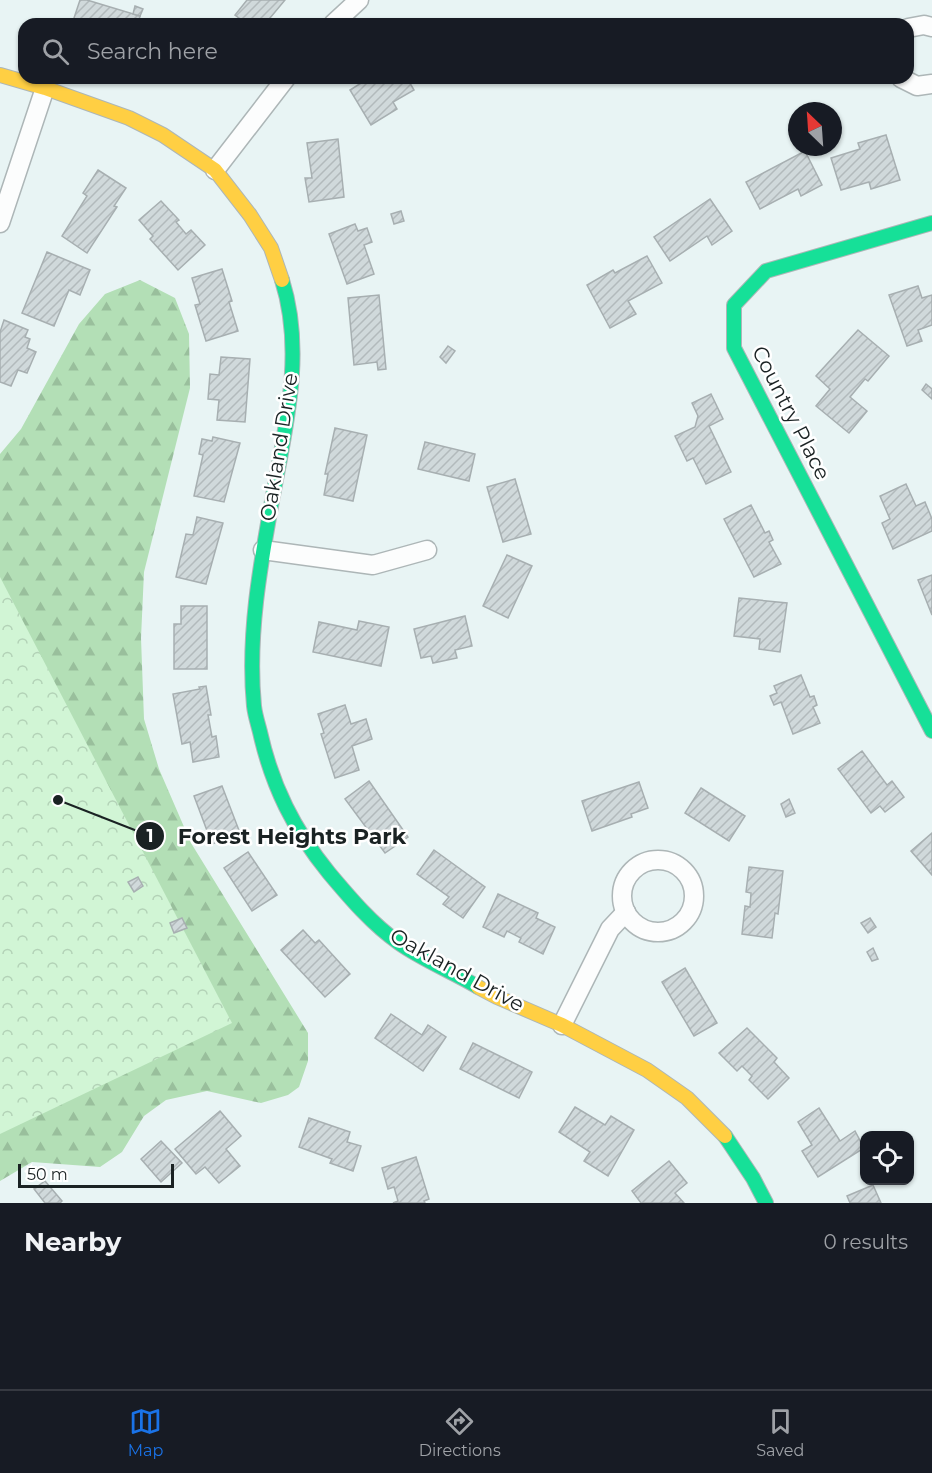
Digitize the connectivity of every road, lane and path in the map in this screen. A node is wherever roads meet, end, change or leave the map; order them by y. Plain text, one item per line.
1 (359, 0) edge
2 (340, 18) edge
3 (914, 27) edge
4 (932, 27) edge
5 (0, 75) edge
6 (18, 80) edge
7 (31, 84) edge
8 (281, 84) edge
9 (913, 84) edge
10 (932, 84) edge
11 (45, 88) junction
12 (215, 170) junction
13 (0, 223) edge
14 (932, 223) edge
15 (263, 550) junction
16 (427, 550) dead end
17 (932, 731) edge
18 (626, 912) dead end
19 (562, 1025) junction
20 (766, 1203) edge

1 - 2 street
3 - 4 street
5 - 6 street, Oakland Drive
7 - 11 street, Oakland Drive
8 - 12 street
9 - 10 street
11 - 12 street, Oakland Drive
11 - 13 street
12 - 15 street, Oakland Drive
14 - 17 street, Country Place
15 - 16 street, Oakland Drive
15 - 19 street, Oakland Drive
18 - 19 street
19 - 20 street, Oakland Drive

